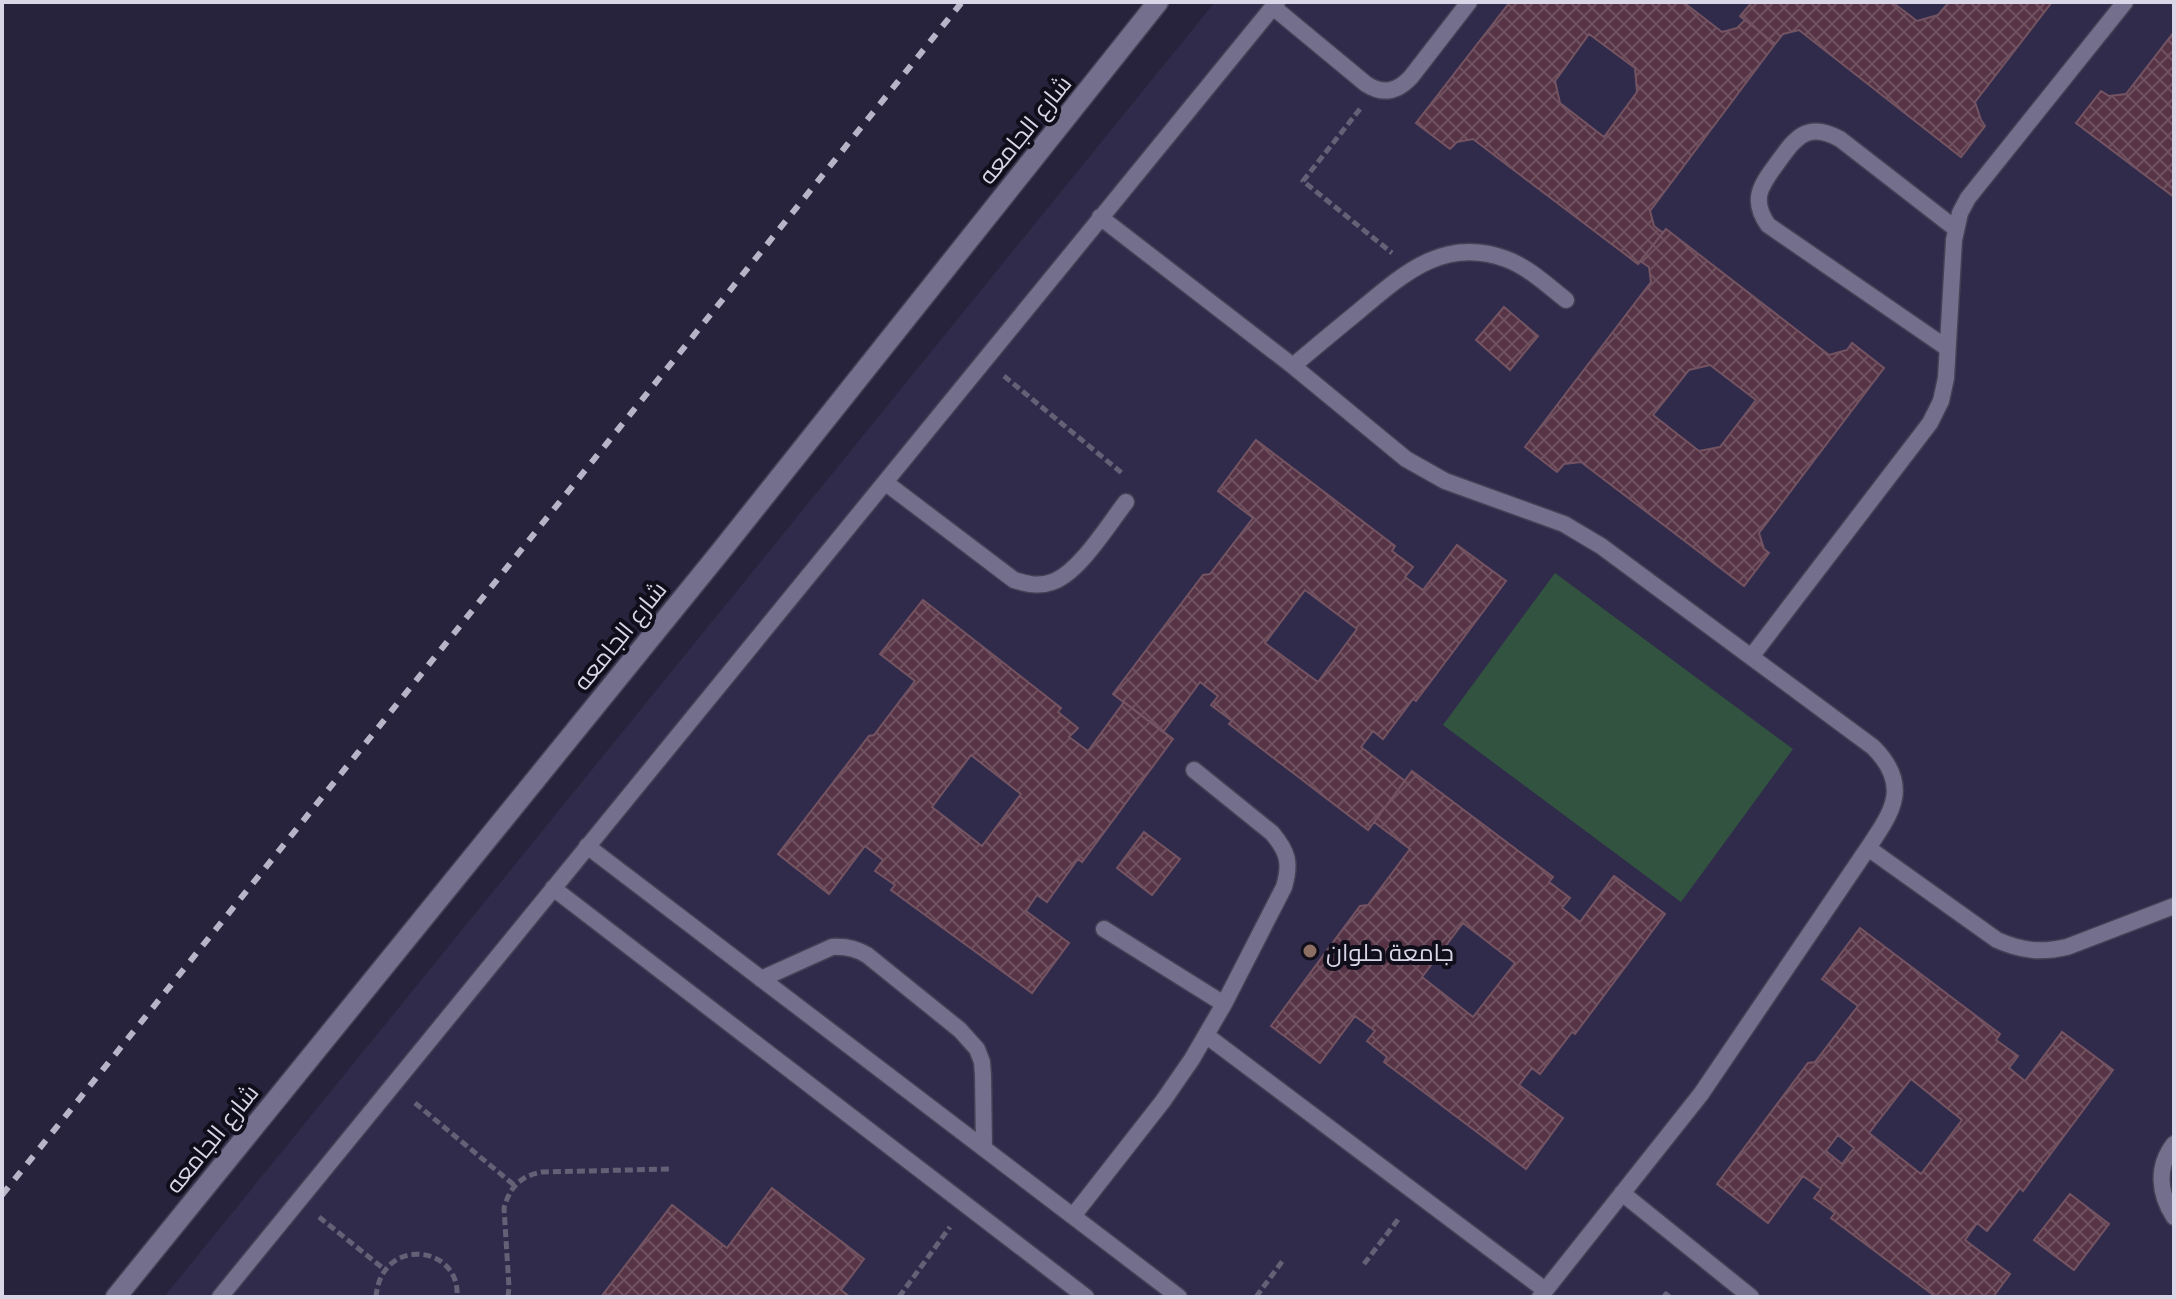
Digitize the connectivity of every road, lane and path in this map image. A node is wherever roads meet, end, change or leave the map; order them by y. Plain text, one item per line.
1 (1158, 2) edge
2 (1469, 2) edge
3 (2125, 2) edge
4 (1275, 4) edge
5 (1375, 90) junction
6 (1100, 217) junction
7 (1956, 229) junction
8 (1412, 268) junction
9 (1566, 300) dead end
10 (1947, 348) junction
11 (985, 361) junction
12 (1293, 366) junction
13 (886, 483) junction
14 (1126, 502) joint
15 (1751, 657) junction
16 (1194, 770) dead end
17 (587, 846) junction
18 (1868, 848) junction
19 (553, 888) junction
20 (2174, 906) edge
21 (1104, 929) dead end
22 (761, 979) junction
23 (1224, 1004) junction
24 (1207, 1036) junction
25 (393, 1085) junction
26 (2174, 1144) edge
27 (984, 1148) junction
28 (671, 1169) dead end
29 (514, 1185) junction
30 (1622, 1193) junction
31 (1418, 1194) junction
32 (298, 1201) junction
33 (966, 1206) junction
34 (1073, 1216) junction
35 (2174, 1217) edge
36 (1284, 1259) dead end
37 (1364, 1264) dead end
38 (384, 1269) junction
39 (1542, 1294) edge
40 (116, 1297) edge
41 (220, 1297) edge
42 (376, 1297) edge
43 (457, 1297) edge
44 (508, 1297) edge
45 (899, 1297) edge
46 (1086, 1297) edge
47 (1179, 1297) edge
48 (1256, 1297) edge
49 (1751, 1297) edge

1 - 40 street, شارع الجامعه
2 - 5 lane
3 - 7 lane
4 - 5 lane
4 - 6 lane
5 - 8 path
6 - 11 lane
6 - 12 lane
7 - 10 lane
7 - 10 lane
8 - 9 lane
8 - 12 lane
10 - 15 lane
11 - 13 lane
11 - 14 path
12 - 15 lane
13 - 14 lane
13 - 17 lane
15 - 18 lane
16 - 23 lane
17 - 19 lane
17 - 22 lane
18 - 20 lane
18 - 30 lane
19 - 25 lane
19 - 33 lane
21 - 23 lane
22 - 27 lane
22 - 27 lane
23 - 24 lane
24 - 31 lane
24 - 34 lane
25 - 29 path
25 - 32 lane
26 - 35 lane
27 - 34 lane
28 - 29 path
29 - 44 path
30 - 39 lane
30 - 49 lane
31 - 37 path
31 - 39 lane
32 - 38 path
32 - 41 lane
33 - 45 path
33 - 46 lane
34 - 47 lane
36 - 48 path
38 - 42 path
38 - 43 path

